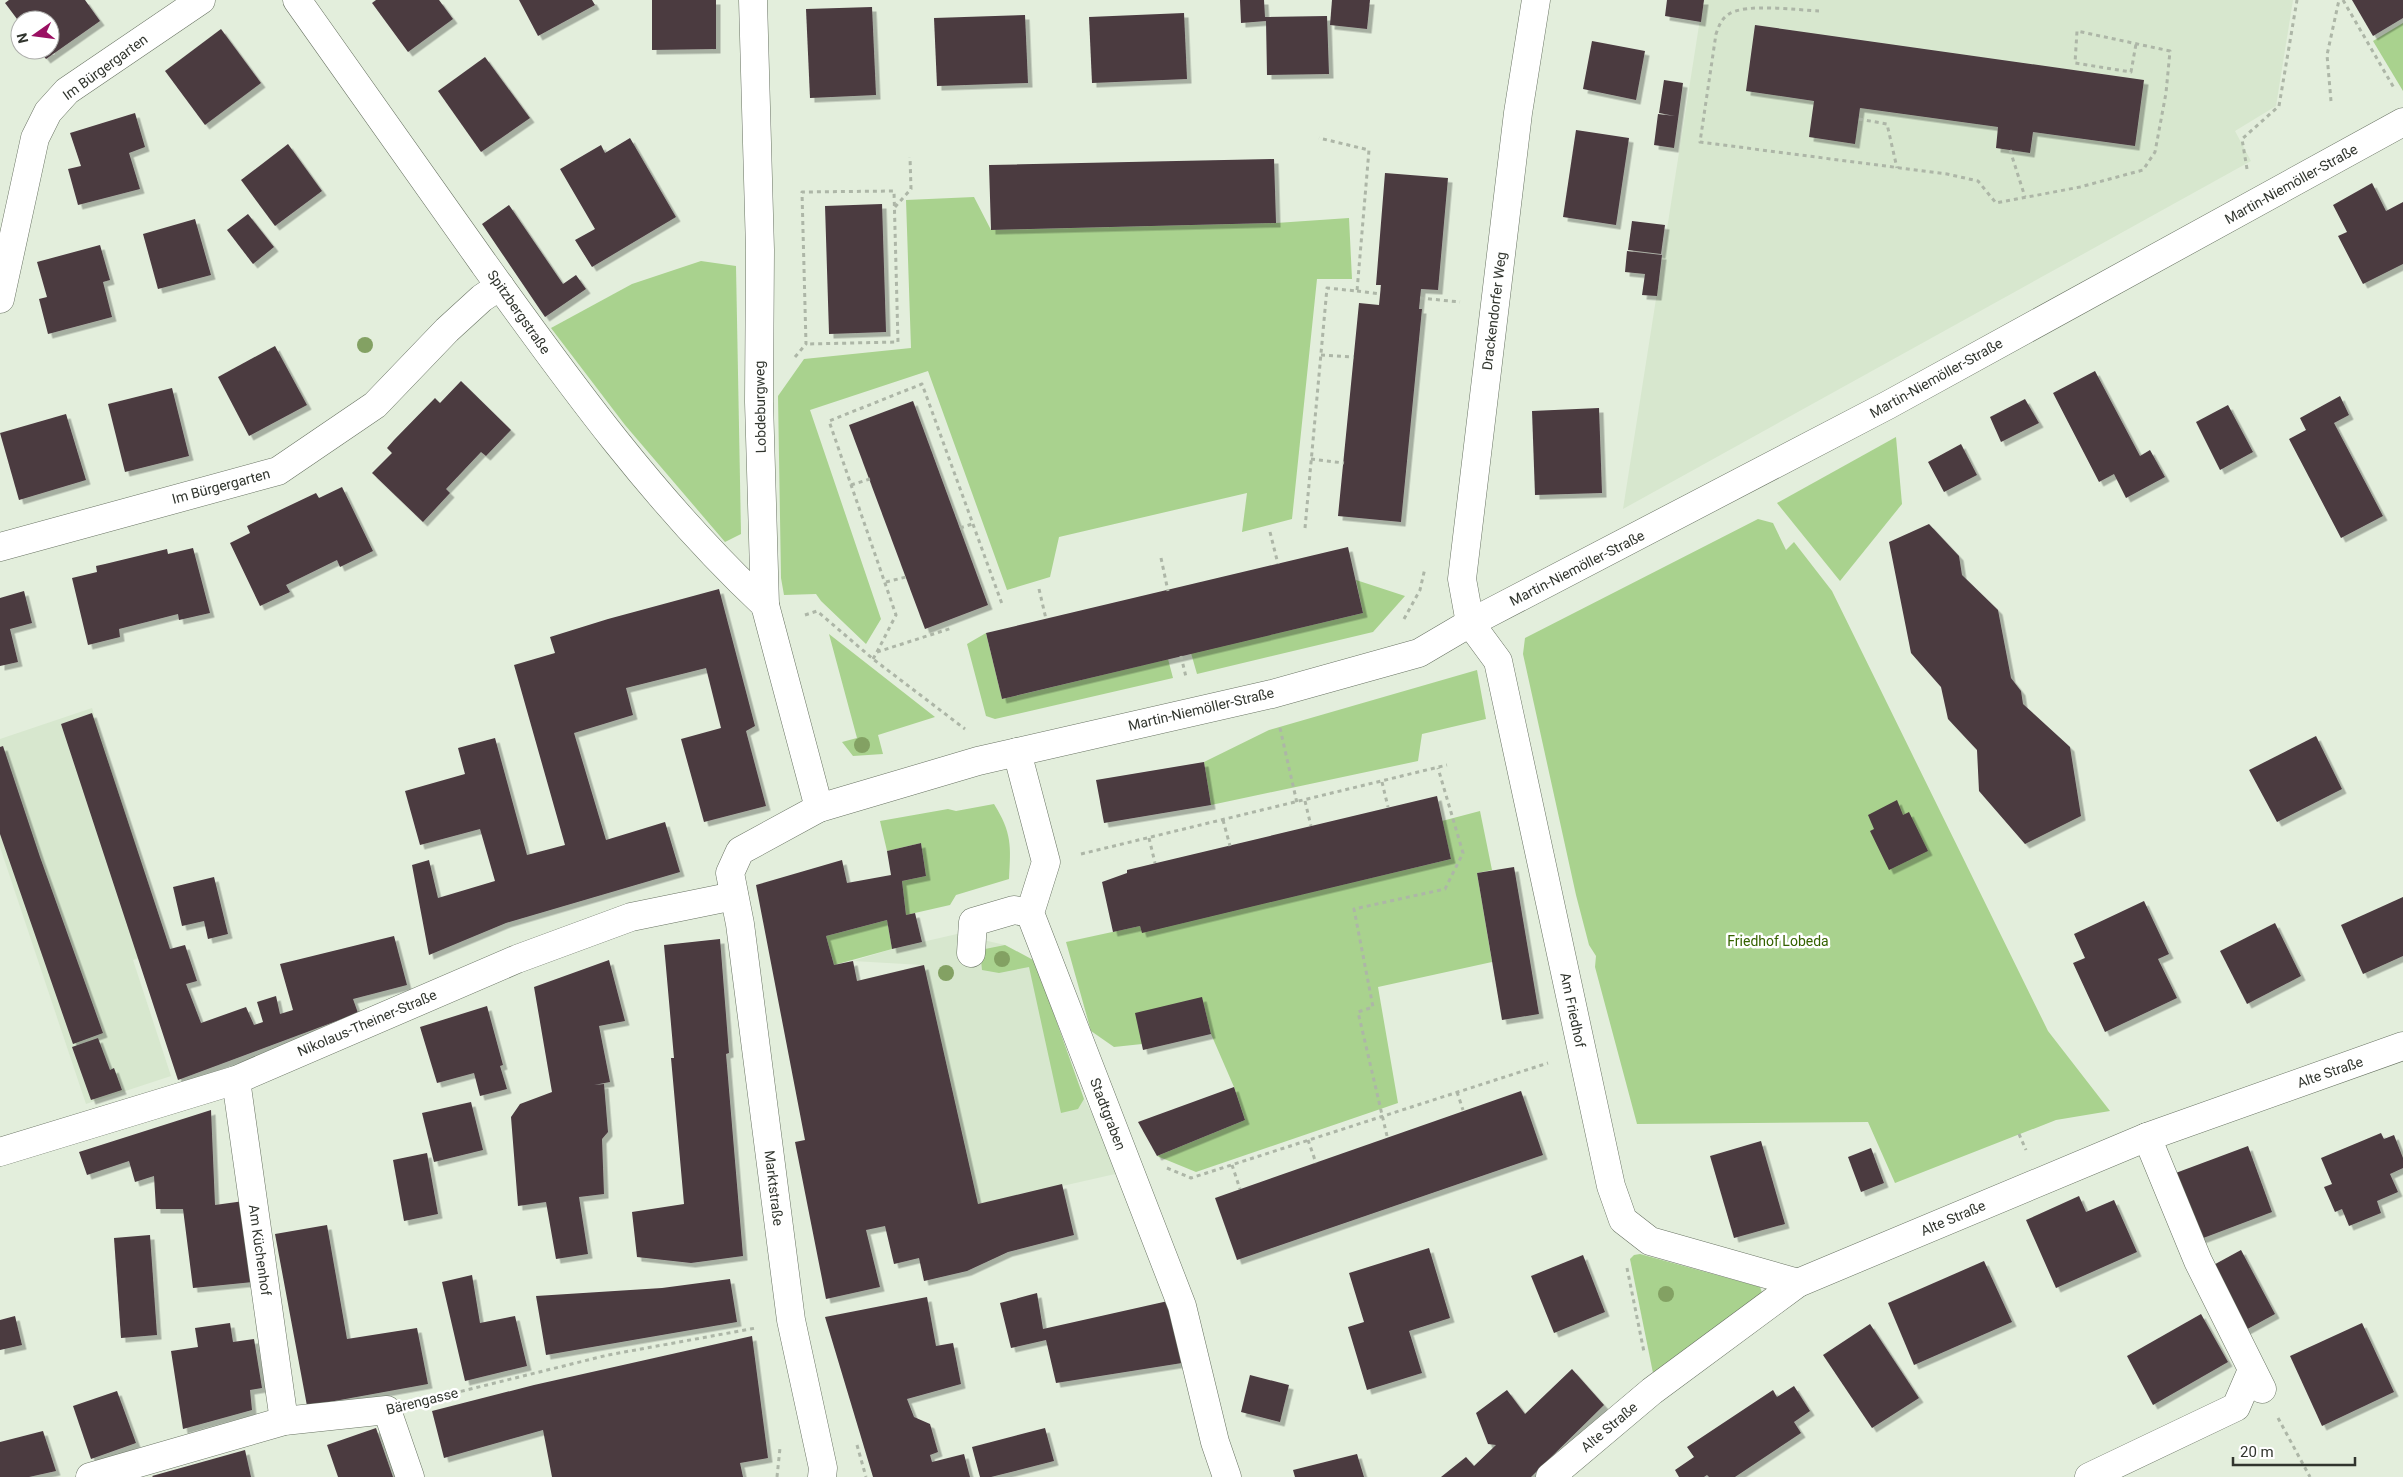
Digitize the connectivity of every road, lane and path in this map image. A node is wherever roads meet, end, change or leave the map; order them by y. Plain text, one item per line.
1 (201, 0) edge
2 (297, 0) edge
3 (753, 0) edge
4 (1536, 0) edge
5 (2296, 0) edge
6 (2341, 0) edge
7 (1819, 11) dead end
8 (2136, 44) junction
9 (2396, 91) dead end
10 (2331, 101) dead end
11 (1859, 119) dead end
12 (2403, 122) edge
13 (1319, 138) dead end
14 (2010, 150) dead end
15 (910, 157) dead end
16 (1898, 168) junction
17 (2025, 197) junction
18 (2253, 204) junction
19 (895, 207) junction
20 (500, 286) junction
21 (1357, 291) junction
22 (1380, 294) dead end
23 (1420, 298) dead end
24 (0, 299) edge
25 (1463, 303) dead end
26 (806, 344) junction
27 (1321, 354) junction
28 (1354, 357) dead end
29 (794, 358) dead end
30 (1311, 459) junction
31 (1344, 463) dead end
32 (870, 479) dead end
33 (851, 486) junction
34 (972, 524) junction
35 (960, 528) dead end
36 (1305, 528) dead end
37 (1270, 532) dead end
38 (0, 547) edge
39 (1161, 558) dead end
40 (1278, 564) dead end
41 (1426, 565) dead end
42 (906, 577) dead end
43 (886, 582) junction
44 (1039, 589) dead end
45 (1168, 591) dead end
46 (765, 604) junction
47 (1002, 604) dead end
48 (802, 616) dead end
49 (1046, 619) dead end
50 (1402, 622) dead end
51 (1470, 623) junction
52 (952, 628) dead end
53 (877, 652) junction
54 (873, 658) junction
55 (1272, 694) junction
56 (971, 733) dead end
57 (1017, 752) junction
58 (1447, 765) dead end
59 (1438, 768) junction
60 (1382, 782) junction
61 (1305, 801) junction
62 (1297, 803) junction
63 (819, 808) junction
64 (1388, 808) dead end
65 (1223, 820) junction
66 (1311, 826) dead end
67 (1149, 838) junction
68 (1230, 846) dead end
69 (1046, 862) junction
70 (1155, 863) dead end
71 (734, 896) junction
72 (1030, 913) junction
73 (971, 952) dead end
74 (2403, 1046) edge
75 (1582, 1052) junction
76 (236, 1080) junction
77 (1457, 1092) junction
78 (1463, 1110) dead end
79 (1382, 1116) junction
80 (1387, 1136) dead end
81 (2147, 1137) junction
82 (1308, 1140) junction
83 (0, 1152) edge
84 (1316, 1163) dead end
85 (1232, 1165) junction
86 (1131, 1175) junction
87 (1240, 1189) dead end
88 (1624, 1220) junction
89 (1798, 1283) junction
90 (756, 1328) dead end
91 (2257, 1380) junction
92 (1652, 1391) junction
93 (388, 1410) junction
94 (284, 1421) junction
95 (856, 1441) dead end
96 (90, 1477) edge
97 (410, 1477) edge
98 (822, 1477) edge
99 (866, 1477) edge
100 (1227, 1477) edge
101 (1550, 1477) edge
102 (2089, 1477) edge
103 (2310, 1477) edge

1 - 24 street, Im Bürgergarten
2 - 20 street, Spitzbergstraße
3 - 46 street, Lobdeburgweg
4 - 51 street, Drackendorfer Weg
5 - 18 path
6 - 9 path
6 - 10 path
7 - 16 path
8 - 8 path
8 - 17 path
11 - 16 path
12 - 18 street, Martin-Niemöller-Straße
13 - 21 path
14 - 17 path
15 - 19 path
16 - 17 path
18 - 51 street, Martin-Niemöller-Straße
19 - 26 path
19 - 26 path
20 - 38 street, Im Bürgergarten
20 - 46 street, Spitzbergstraße
21 - 22 path
21 - 27 path
23 - 25 path
26 - 29 path
27 - 28 path
27 - 30 path
30 - 31 path
30 - 36 path
32 - 33 path
33 - 34 path
33 - 43 path
34 - 35 path
34 - 47 path
37 - 40 path
39 - 45 path
41 - 50 path
42 - 43 path
43 - 53 path
44 - 49 path
46 - 63 street, Lobdeburgweg
48 - 54 path
51 - 55 street, Martin-Niemöller-Straße
51 - 75 street, Am Friedhof
52 - 53 path
53 - 54 path
54 - 56 path
55 - 57 street, Martin-Niemöller-Straße
55 - 62 path
57 - 63 street, Martin-Niemöller-Straße
57 - 69 street
58 - 59 path
59 - 60 path
59 - 79 path
60 - 61 path
60 - 64 path
61 - 62 path
61 - 66 path
62 - 65 path
63 - 71 street, Martin-Niemöller-Straße
65 - 67 path
65 - 68 path
67 - 69 path
67 - 70 path
69 - 72 street
71 - 76 street, Nikolaus-Theiner-Straße
71 - 98 street, Marktstraße
72 - 73 street
72 - 86 street, Stadtgraben
74 - 81 street, Alte Straße
75 - 77 path
75 - 88 street, Am Friedhof
76 - 83 street, Nikolaus-Theiner-Straße
76 - 94 street, Am Küchenhof
77 - 78 path
77 - 79 path
79 - 80 path
79 - 82 path
81 - 89 street, Alte Straße
81 - 91 street
82 - 84 path
82 - 85 path
85 - 86 path
85 - 87 path
86 - 100 street, Stadtgraben
88 - 89 street
88 - 92 path
89 - 92 street, Alte Straße
90 - 93 path, Bärengasse
91 - 102 street
91 - 103 path
92 - 101 street, Alte Straße
93 - 94 street, Bärengasse
93 - 97 street
94 - 96 street, Bärengasse
95 - 99 path

